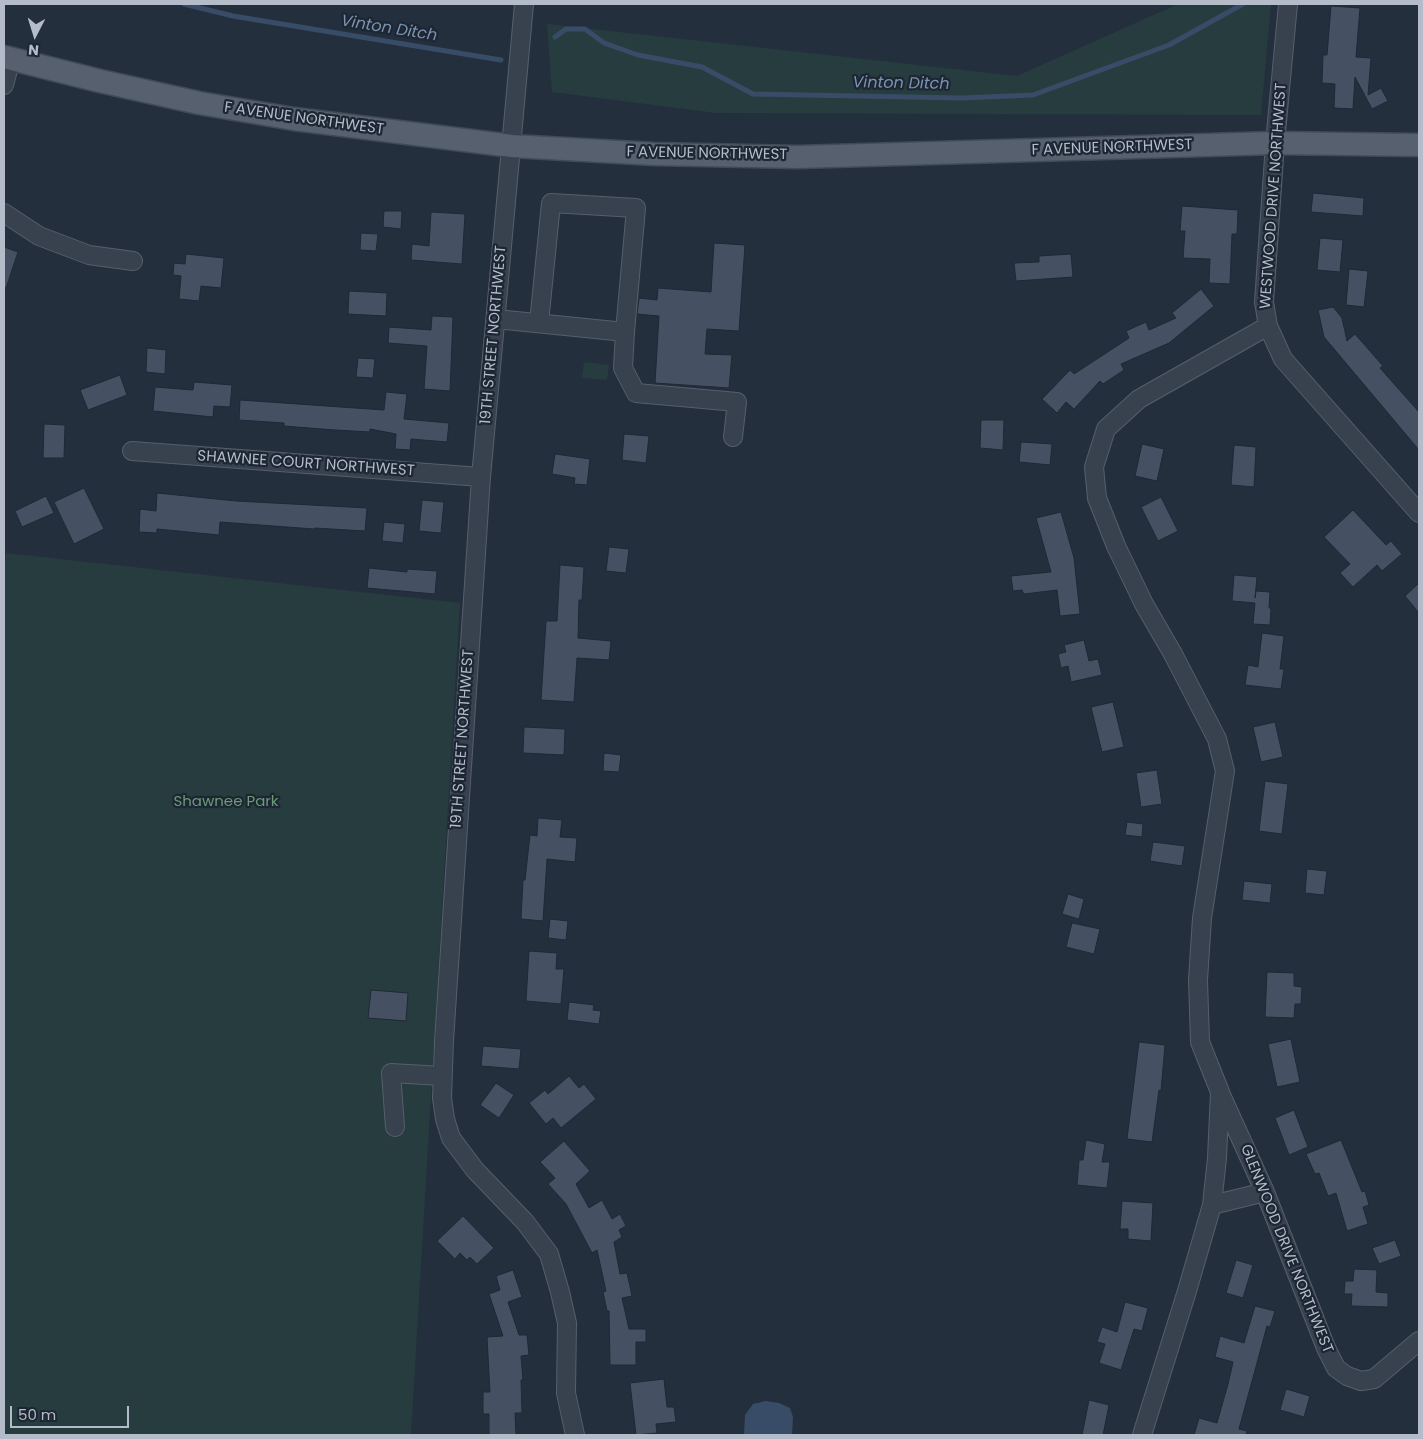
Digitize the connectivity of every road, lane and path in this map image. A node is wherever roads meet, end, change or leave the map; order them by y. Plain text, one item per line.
1 (524, 4) edge
2 (1288, 4) edge
3 (8, 58) edge
4 (4, 85) edge
5 (1275, 143) junction
6 (1419, 145) edge
7 (512, 146) junction
8 (4, 214) edge
9 (133, 261) dead end
10 (496, 319) junction
11 (539, 323) junction
12 (1268, 326) junction
13 (626, 332) junction
14 (734, 437) dead end
15 (132, 452) dead end
16 (481, 478) junction
17 (1419, 513) edge
18 (442, 1076) junction
19 (1220, 1092) junction
20 (395, 1127) dead end
21 (1265, 1192) junction
22 (1212, 1205) junction
23 (1419, 1341) edge
24 (575, 1435) edge
25 (1142, 1435) edge

1 - 7 street, 19TH STREET NORTHWEST
2 - 5 street, WESTWOOD DRIVE NORTHWEST
3 - 4 street
3 - 7 main road, F AVENUE NORTHWEST
5 - 6 main road, F AVENUE NORTHWEST
5 - 7 main road, F AVENUE NORTHWEST
5 - 12 street, WESTWOOD DRIVE NORTHWEST
7 - 10 street, 19TH STREET NORTHWEST
8 - 9 street
10 - 11 street
10 - 16 street, 19TH STREET NORTHWEST
11 - 13 street
11 - 13 street
12 - 17 street, WESTWOOD DRIVE NORTHWEST
12 - 19 street, GLENWOOD DRIVE NORTHWEST
13 - 14 street
15 - 16 street, SHAWNEE COURT NORTHWEST
16 - 18 street, 19TH STREET NORTHWEST
18 - 20 street
18 - 24 street, 19TH STREET NORTHWEST
19 - 21 street, GLENWOOD DRIVE NORTHWEST
19 - 22 street
21 - 22 street
21 - 23 street, GLENWOOD DRIVE NORTHWEST
22 - 25 street

